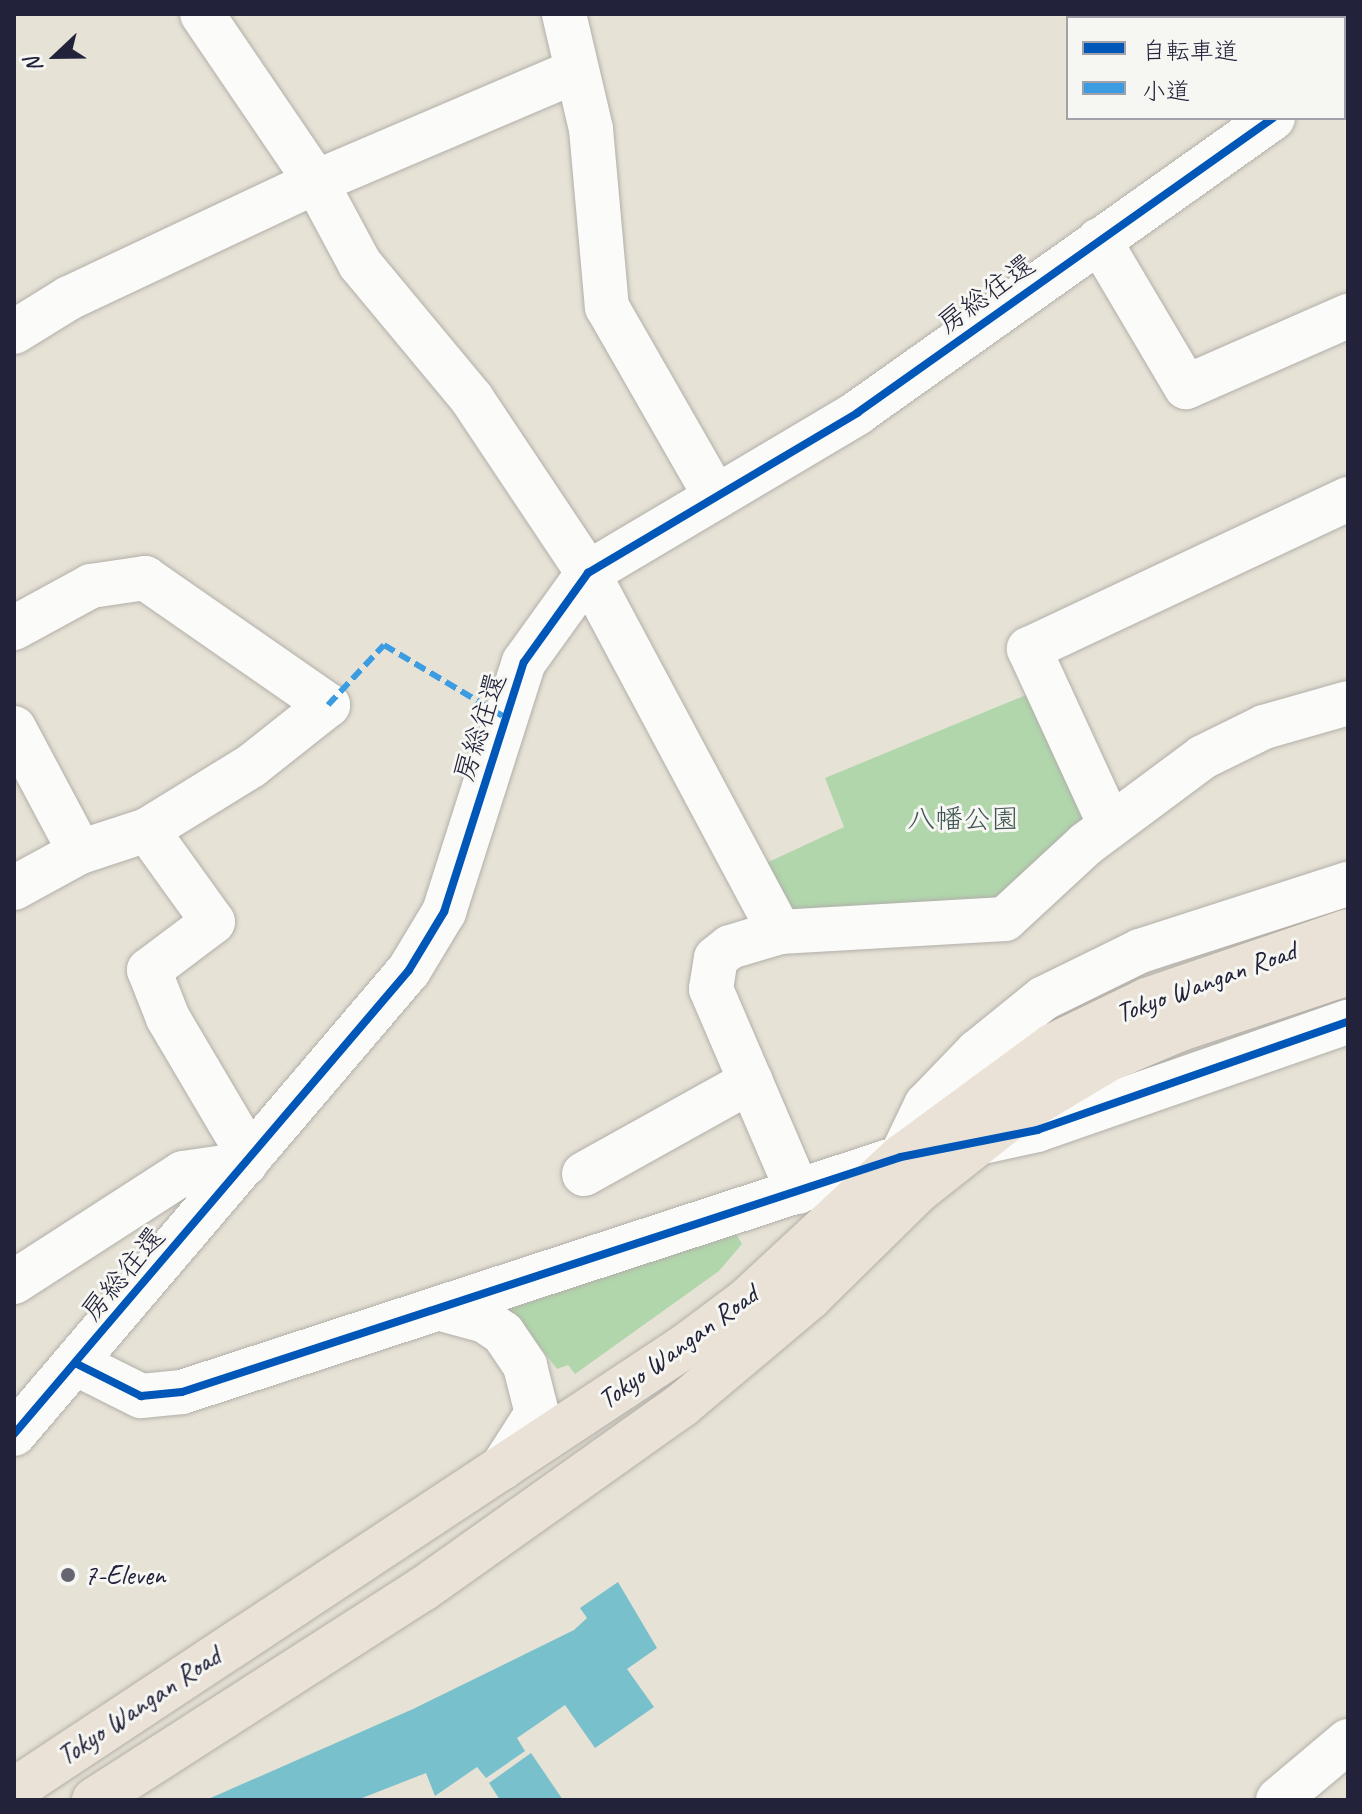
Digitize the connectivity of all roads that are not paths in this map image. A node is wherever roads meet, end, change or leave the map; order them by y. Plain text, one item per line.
1 (202, 14) edge
2 (564, 14) edge
3 (576, 71) junction
4 (1270, 120) edge
5 (316, 182) junction
6 (1099, 240) junction
7 (1348, 316) edge
8 (14, 332) edge
9 (716, 497) junction
10 (1348, 499) edge
11 (588, 573) junction
12 (14, 628) edge
13 (14, 647) edge
14 (14, 660) edge
15 (1348, 703) edge
16 (14, 728) edge
17 (1110, 825) junction
18 (147, 830) junction
19 (80, 852) junction
20 (1348, 884) edge
21 (14, 888) edge
22 (1348, 931) edge
23 (780, 932) junction
24 (1348, 973) edge
25 (1348, 1022) edge
26 (1099, 1043) junction
27 (751, 1081) junction
28 (976, 1143) junction
29 (901, 1157) junction
30 (247, 1160) junction
31 (584, 1174) dead end
32 (798, 1192) junction
33 (14, 1282) edge
34 (445, 1310) junction
35 (77, 1364) junction
36 (17, 1419) edge
37 (502, 1468) junction
38 (1348, 1741) edge
39 (16, 1790) edge
40 (94, 1800) edge
41 (1278, 1800) edge

1 - 5 street
2 - 3 street
3 - 5 street
3 - 9 street
4 - 6 street, 房総往還
5 - 8 street
5 - 11 street
6 - 7 street
6 - 9 street, 房総往還
9 - 11 street, 房総往還
10 - 17 street
11 - 23 street
11 - 30 street, 房総往還
12 - 18 street
13 - 14 street
15 - 17 street
16 - 19 street
17 - 23 street
18 - 19 street
18 - 30 street
19 - 21 street
20 - 29 street
22 - 26 highway, Tokyo Wangan Road
23 - 27 street
24 - 26 highway, Tokyo Wangan Road
25 - 28 street
26 - 28 highway, Tokyo Wangan Road
26 - 29 highway, Tokyo Wangan Road
27 - 31 street
27 - 32 street
28 - 29 street
28 - 40 highway, Tokyo Wangan Road
29 - 32 street
29 - 37 highway, Tokyo Wangan Road
30 - 33 street
30 - 35 street, 房総往還
32 - 34 street
34 - 35 street
34 - 37 street
35 - 36 street, 房総往還
37 - 39 highway, Tokyo Wangan Road
38 - 41 street

